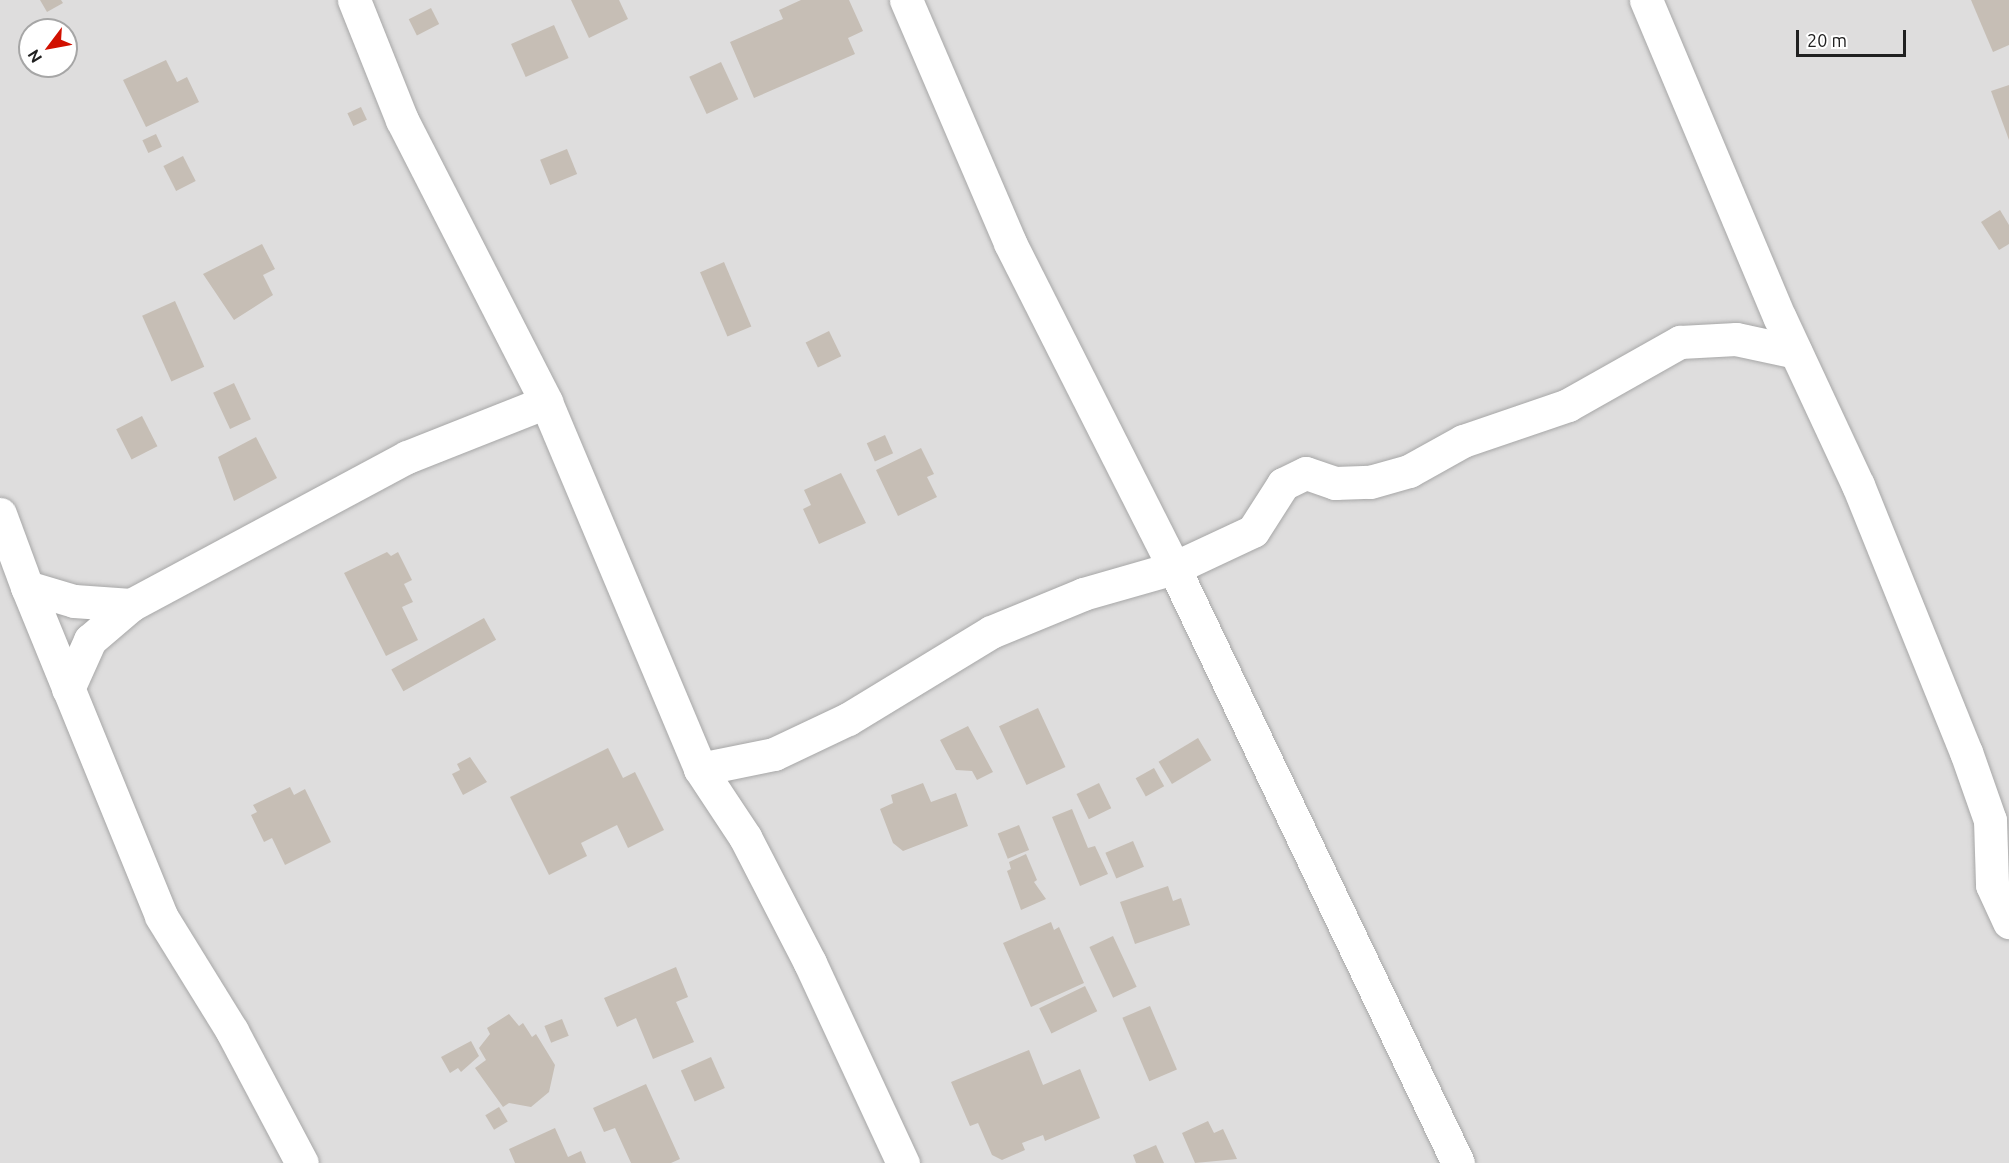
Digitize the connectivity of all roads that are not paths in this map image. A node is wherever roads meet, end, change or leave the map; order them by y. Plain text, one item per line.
1 (354, 0) edge
2 (906, 0) edge
3 (1646, 0) edge
4 (1796, 352) junction
5 (546, 402) junction
6 (0, 514) edge
7 (1174, 568) junction
8 (27, 587) junction
9 (131, 604) junction
10 (68, 689) junction
11 (700, 768) junction
12 (2009, 922) edge
13 (302, 1163) edge
14 (903, 1163) edge
15 (1458, 1163) edge

1 - 5 street
2 - 7 street
3 - 4 street
4 - 7 street
4 - 12 street
5 - 9 street
5 - 11 street
6 - 8 street
7 - 11 street
7 - 15 street
8 - 9 street
8 - 10 street
9 - 10 street
10 - 13 street
11 - 14 street

